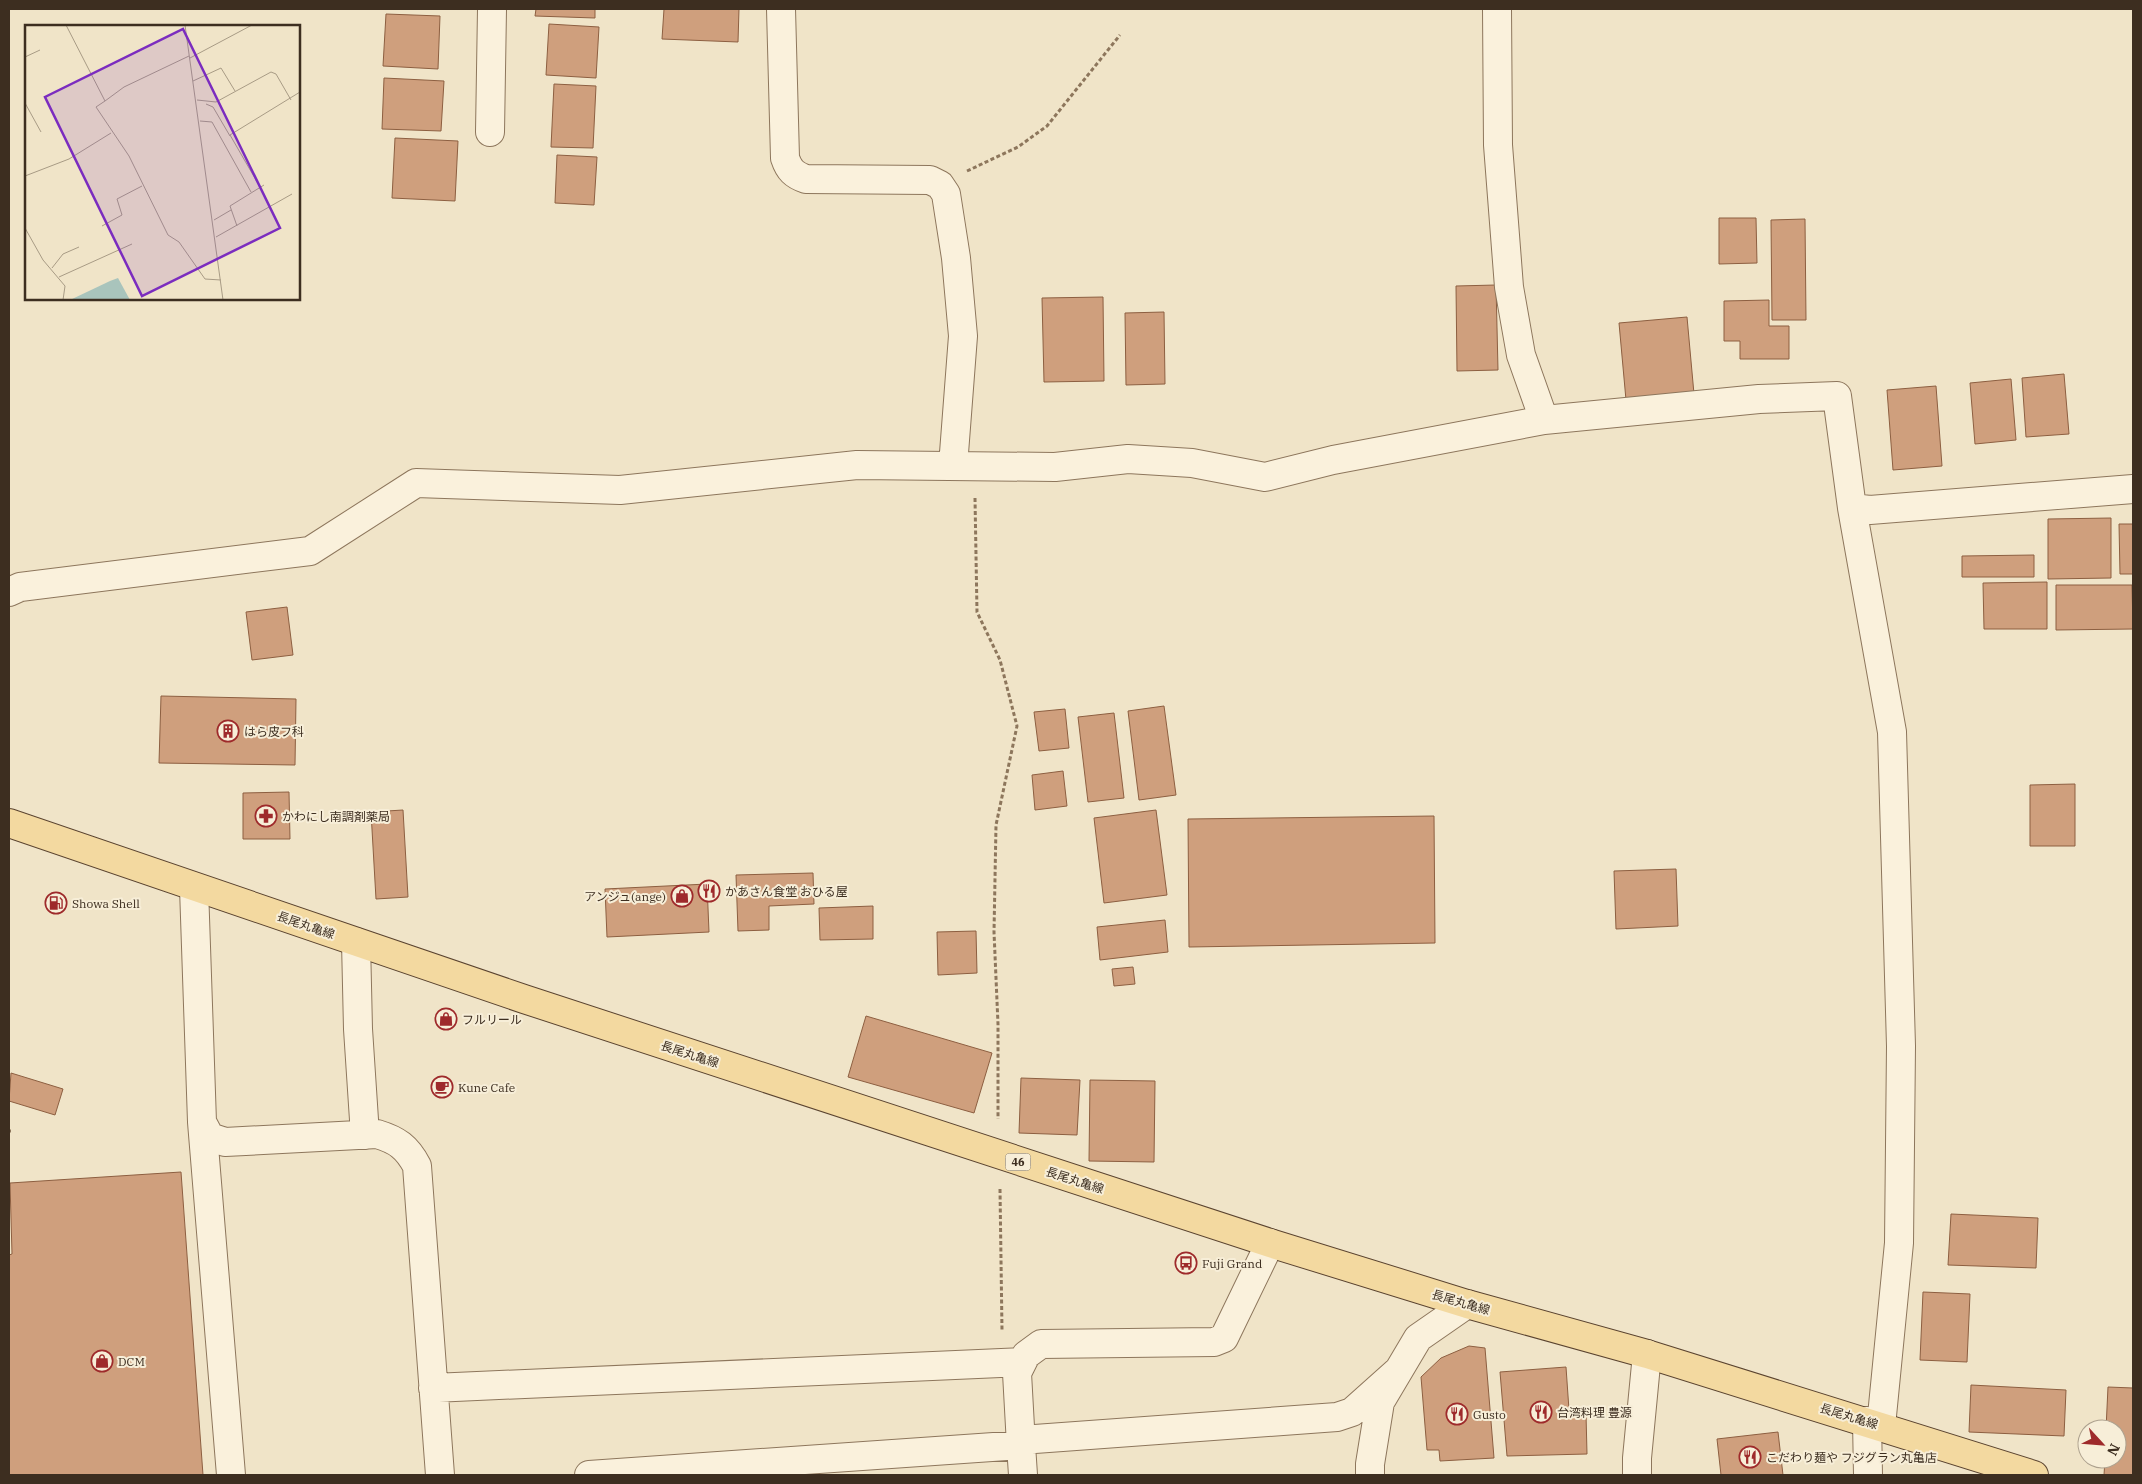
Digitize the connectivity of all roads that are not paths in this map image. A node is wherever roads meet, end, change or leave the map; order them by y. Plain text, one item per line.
1 (492, 9) edge
2 (781, 9) edge
3 (1497, 9) edge
4 (490, 132) dead end
5 (1544, 420) junction
6 (964, 466) junction
7 (2133, 488) edge
8 (1852, 508) junction
9 (9, 592) edge
10 (9, 823) edge
11 (194, 888) junction
12 (356, 942) junction
13 (202, 1122) junction
14 (365, 1135) junction
15 (1270, 1243) junction
16 (1467, 1304) junction
17 (1647, 1354) junction
18 (1013, 1363) junction
19 (1399, 1370) junction
20 (434, 1388) junction
21 (1874, 1423) junction
22 (1021, 1442) junction
23 (1637, 1467) edge
24 (1370, 1470) edge
25 (231, 1475) edge
26 (440, 1475) edge
27 (588, 1475) edge
28 (1023, 1475) edge
29 (1868, 1475) edge
30 (2034, 1475) edge

1 - 4 street
2 - 6 street
3 - 5 street
5 - 6 street
5 - 8 street
6 - 9 street
7 - 8 street
8 - 21 street
10 - 11 main road, 長尾丸亀線 / 46
11 - 12 main road, 長尾丸亀線 / 46
11 - 13 street
12 - 14 street
12 - 15 main road, 長尾丸亀線 / 46
13 - 14 street
13 - 25 street
14 - 20 street
15 - 16 main road, 長尾丸亀線 / 46
15 - 18 street
16 - 17 main road, 長尾丸亀線 / 46
16 - 19 street
17 - 21 main road, 長尾丸亀線 / 46
17 - 23 street
18 - 20 street
18 - 22 street
19 - 22 street
19 - 24 street
20 - 26 street
21 - 29 street
21 - 30 main road, 長尾丸亀線 / 46
22 - 27 street
22 - 28 street

